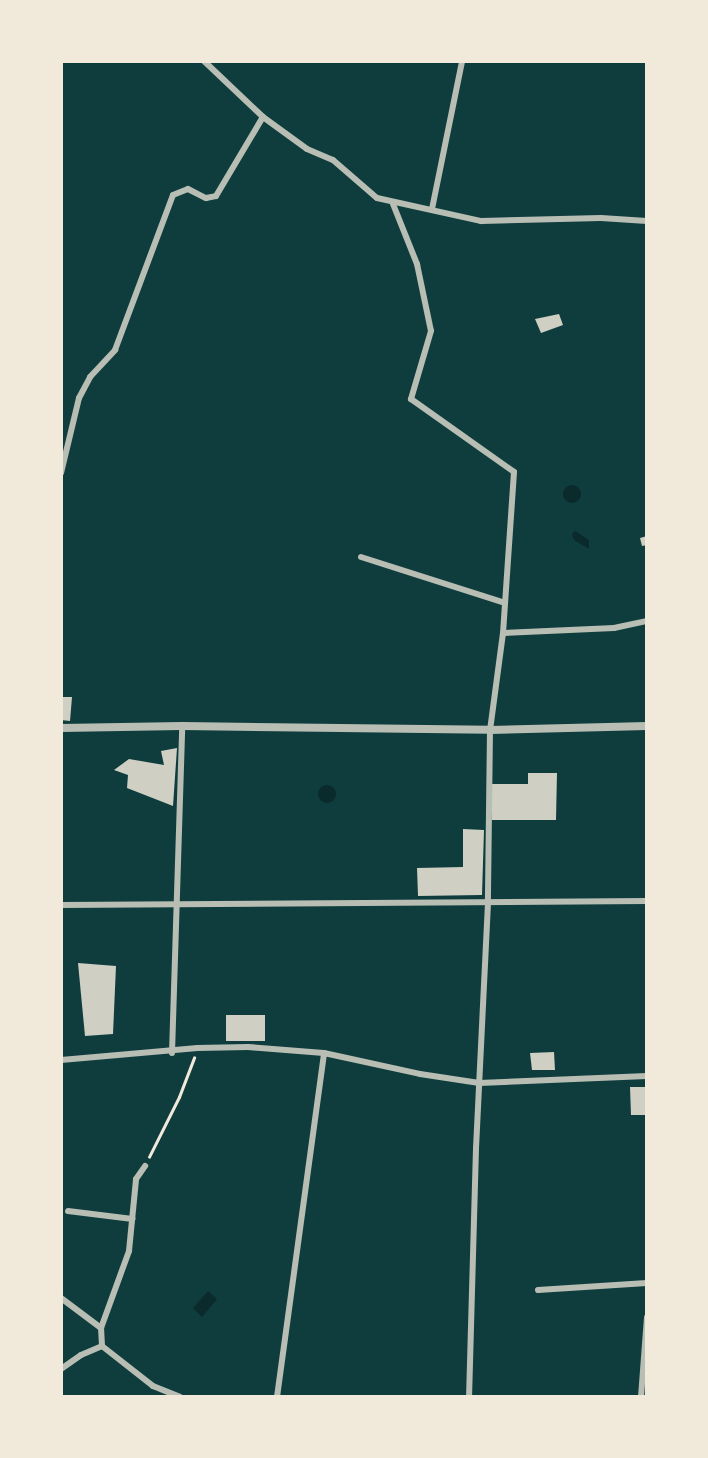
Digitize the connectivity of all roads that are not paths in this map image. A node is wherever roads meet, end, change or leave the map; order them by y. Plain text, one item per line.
1 (204, 61) edge
2 (461, 61) edge
3 (263, 117) junction
4 (393, 204) junction
5 (432, 209) junction
6 (647, 220) edge
7 (61, 473) edge
8 (361, 557) dead end
9 (505, 603) junction
10 (647, 621) edge
11 (503, 633) junction
12 (182, 726) junction
13 (647, 726) edge
14 (61, 728) edge
15 (490, 730) junction
16 (647, 901) edge
17 (488, 902) junction
18 (178, 904) junction
19 (61, 905) edge
20 (172, 1053) junction
21 (324, 1053) junction
22 (61, 1060) edge
23 (647, 1076) edge
24 (479, 1083) junction
25 (145, 1166) road end
26 (68, 1211) dead end
27 (133, 1219) junction
28 (647, 1283) edge
29 (538, 1290) dead end
30 (61, 1298) edge
31 (647, 1317) edge
32 (101, 1328) junction
33 (102, 1346) junction
34 (61, 1368) edge
35 (180, 1397) edge
36 (277, 1397) edge
37 (469, 1397) edge
38 (641, 1397) edge

1 - 3 street
2 - 5 street
3 - 4 street
3 - 7 street
4 - 5 street
4 - 9 street
5 - 6 street
8 - 9 street
9 - 11 street
10 - 11 street
11 - 15 street
12 - 14 street
12 - 15 street
12 - 18 street
13 - 15 street
15 - 17 street
16 - 17 street
17 - 18 street
17 - 24 street
18 - 19 street
18 - 20 street
20 - 21 street
20 - 22 street
21 - 24 street
21 - 36 street
23 - 24 street
24 - 37 street
25 - 27 street
26 - 27 street
27 - 32 street
28 - 29 street
30 - 32 street
31 - 38 street
32 - 33 street
33 - 34 street
33 - 35 street

